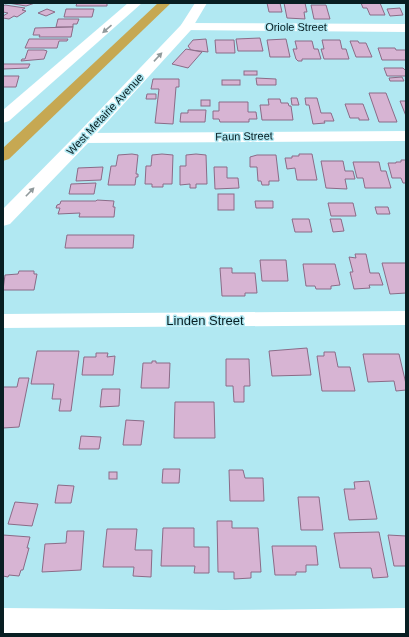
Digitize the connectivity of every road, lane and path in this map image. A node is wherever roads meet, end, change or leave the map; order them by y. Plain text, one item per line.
1 (136, 3) edge
2 (201, 3) edge
3 (186, 26) junction
4 (406, 28) edge
5 (3, 118) edge
6 (406, 136) edge
7 (83, 138) junction
8 (3, 220) edge
9 (406, 318) edge
10 (3, 321) edge
11 (3, 622) edge
12 (406, 622) edge

1 -> 5 main road
2 - 3 main road, West Metairie Avenue
3 - 4 street, Oriole Street
7 -> 3 main road, West Metairie Avenue
6 - 7 street, Faun Street
8 -> 7 main road, West Metairie Avenue
9 - 10 street, Linden Street
11 - 12 street

